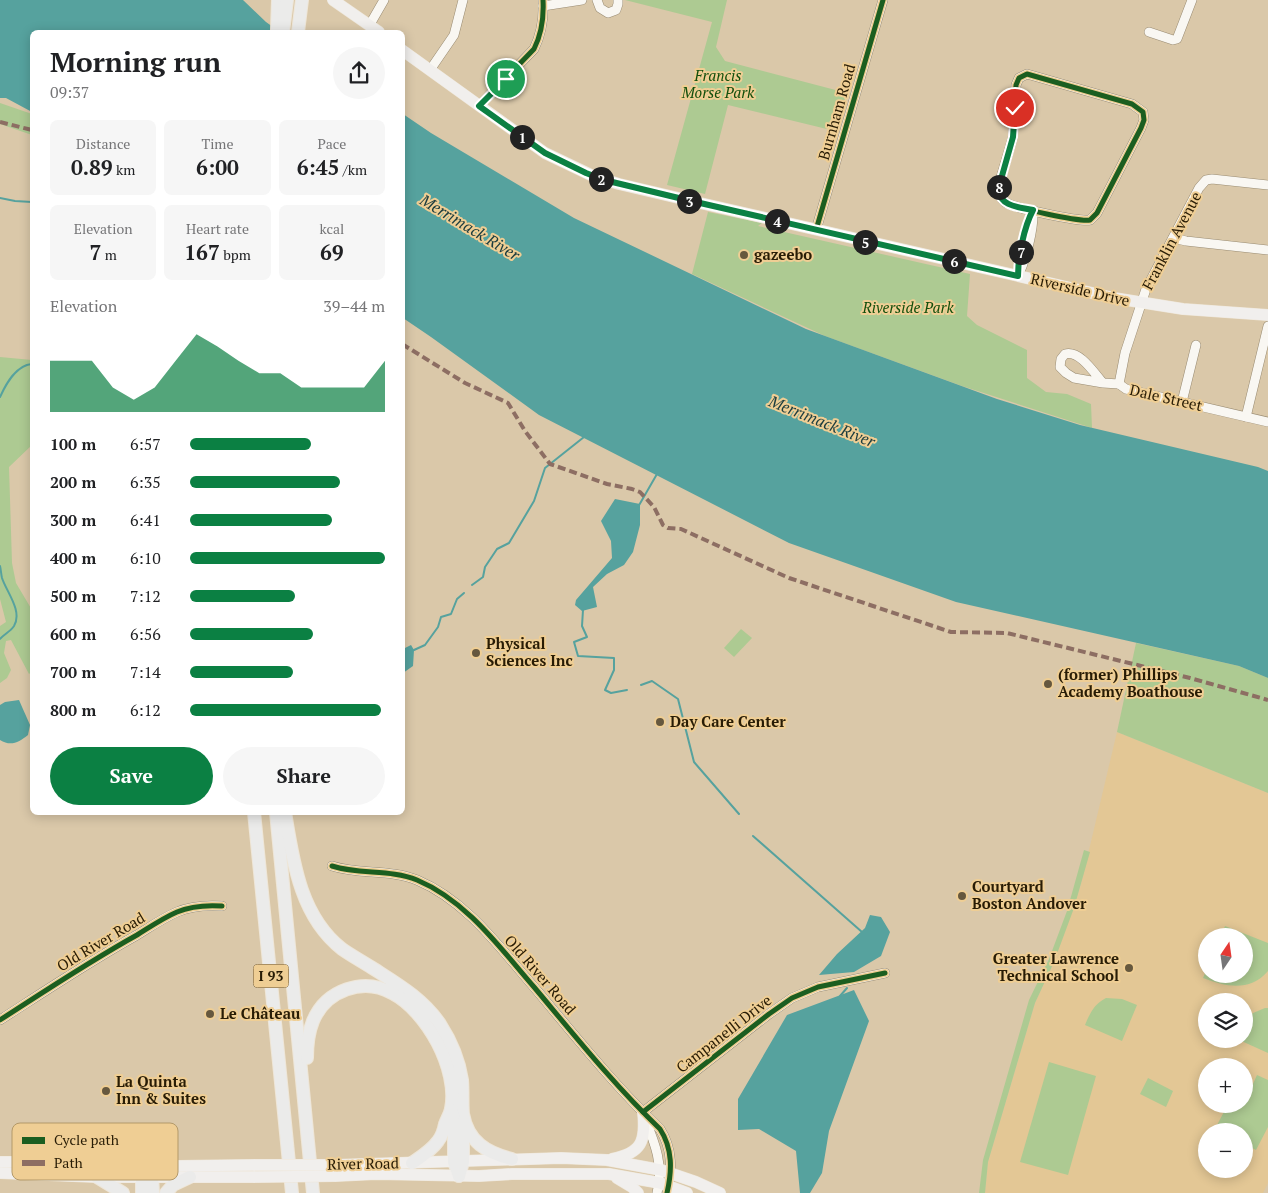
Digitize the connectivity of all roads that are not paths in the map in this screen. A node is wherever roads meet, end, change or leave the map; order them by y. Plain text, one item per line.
1 (278, 0) edge
2 (287, 0) edge
3 (302, 0) edge
4 (333, 0) edge
5 (384, 0) edge
6 (463, 0) edge
7 (582, 0) edge
8 (598, 0) edge
9 (618, 0) edge
10 (883, 0) edge
11 (1192, 0) edge
12 (543, 3) edge
13 (374, 29) edge
14 (277, 30) edge
15 (283, 30) edge
16 (298, 30) edge
17 (1149, 32) dead end
18 (405, 52) edge
19 (430, 70) junction
20 (479, 106) junction
21 (1268, 185) edge
22 (1033, 210) junction
23 (816, 230) junction
24 (1173, 238) junction
25 (1268, 250) edge
26 (1018, 276) junction
27 (1140, 303) junction
28 (1268, 315) edge
29 (1268, 326) edge
30 (1196, 345) dead end
31 (1103, 383) junction
32 (1119, 384) junction
33 (1182, 402) junction
34 (1246, 417) junction
35 (1268, 422) edge
36 (254, 815) edge
37 (276, 815) edge
38 (287, 815) edge
39 (332, 866) dead end
40 (222, 906) dead end
41 (885, 973) dead end
42 (0, 1020) edge
43 (304, 1098) junction
44 (457, 1112) junction
45 (642, 1112) junction
46 (512, 1159) junction
47 (607, 1160) junction
48 (458, 1162) junction
49 (412, 1163) junction
50 (178, 1166) edge
51 (335, 1170) junction
52 (255, 1171) junction
53 (609, 1174) junction
54 (459, 1176) junction
55 (178, 1177) edge
56 (190, 1177) junction
57 (102, 1180) edge
58 (146, 1180) edge
59 (148, 1180) edge
60 (665, 1183) edge
61 (123, 1193) edge
62 (142, 1193) edge
63 (153, 1193) edge
64 (166, 1193) edge
65 (292, 1193) edge
66 (313, 1193) edge
67 (638, 1193) edge
68 (687, 1193) edge
69 (712, 1193) edge
70 (720, 1193) edge

1 - 14 highway
2 - 15 highway
3 - 16 highway
4 - 13 main road
5 - 13 street
6 - 19 street
7 - 12 street
8 - 9 street
10 - 23 street, Burnham Road
11 - 17 street
12 - 20 street
18 - 19 main road, Riverside Drive
19 - 20 main road, Riverside Drive
20 - 23 main road, Riverside Drive
21 - 24 street, Franklin Avenue
22 - 22 street
22 - 26 street
23 - 26 main road, Riverside Drive
24 - 25 street
24 - 27 street, Franklin Avenue
26 - 27 main road, Riverside Drive
27 - 28 main road, Riverside Drive
27 - 32 street, Dale Street
29 - 34 street
30 - 33 street
31 - 31 street
31 - 32 street
32 - 33 street, Dale Street
33 - 34 street, Dale Street
34 - 35 street, Dale Street
36 - 65 highway, I 93
37 - 43 highway, I 93
38 - 44 highway
39 - 45 street, Old River Road
40 - 42 street, Old River Road
41 - 45 street, Campanelli Drive
43 - 44 highway
43 - 66 highway, I 93
44 - 46 highway
44 - 48 highway
44 - 49 highway
45 - 47 main road
45 - 60 street, Old River Road
46 - 47 main road, River Road
46 - 48 main road, River Road
47 - 60 main road, River Road
48 - 49 main road, River Road
48 - 54 highway
49 - 51 main road, River Road
50 - 52 main road, River Road
51 - 52 main road, River Road, bridge
51 - 54 main road, River Road
52 - 56 main road, River Road
53 - 54 main road, River Road
53 - 60 main road, River Road
53 - 67 main road
55 - 56 main road, River Road
56 - 64 highway
57 - 61 highway
58 - 62 highway
59 - 63 highway
60 - 68 main road, River Road
60 - 69 main road
60 - 70 main road, River Road

